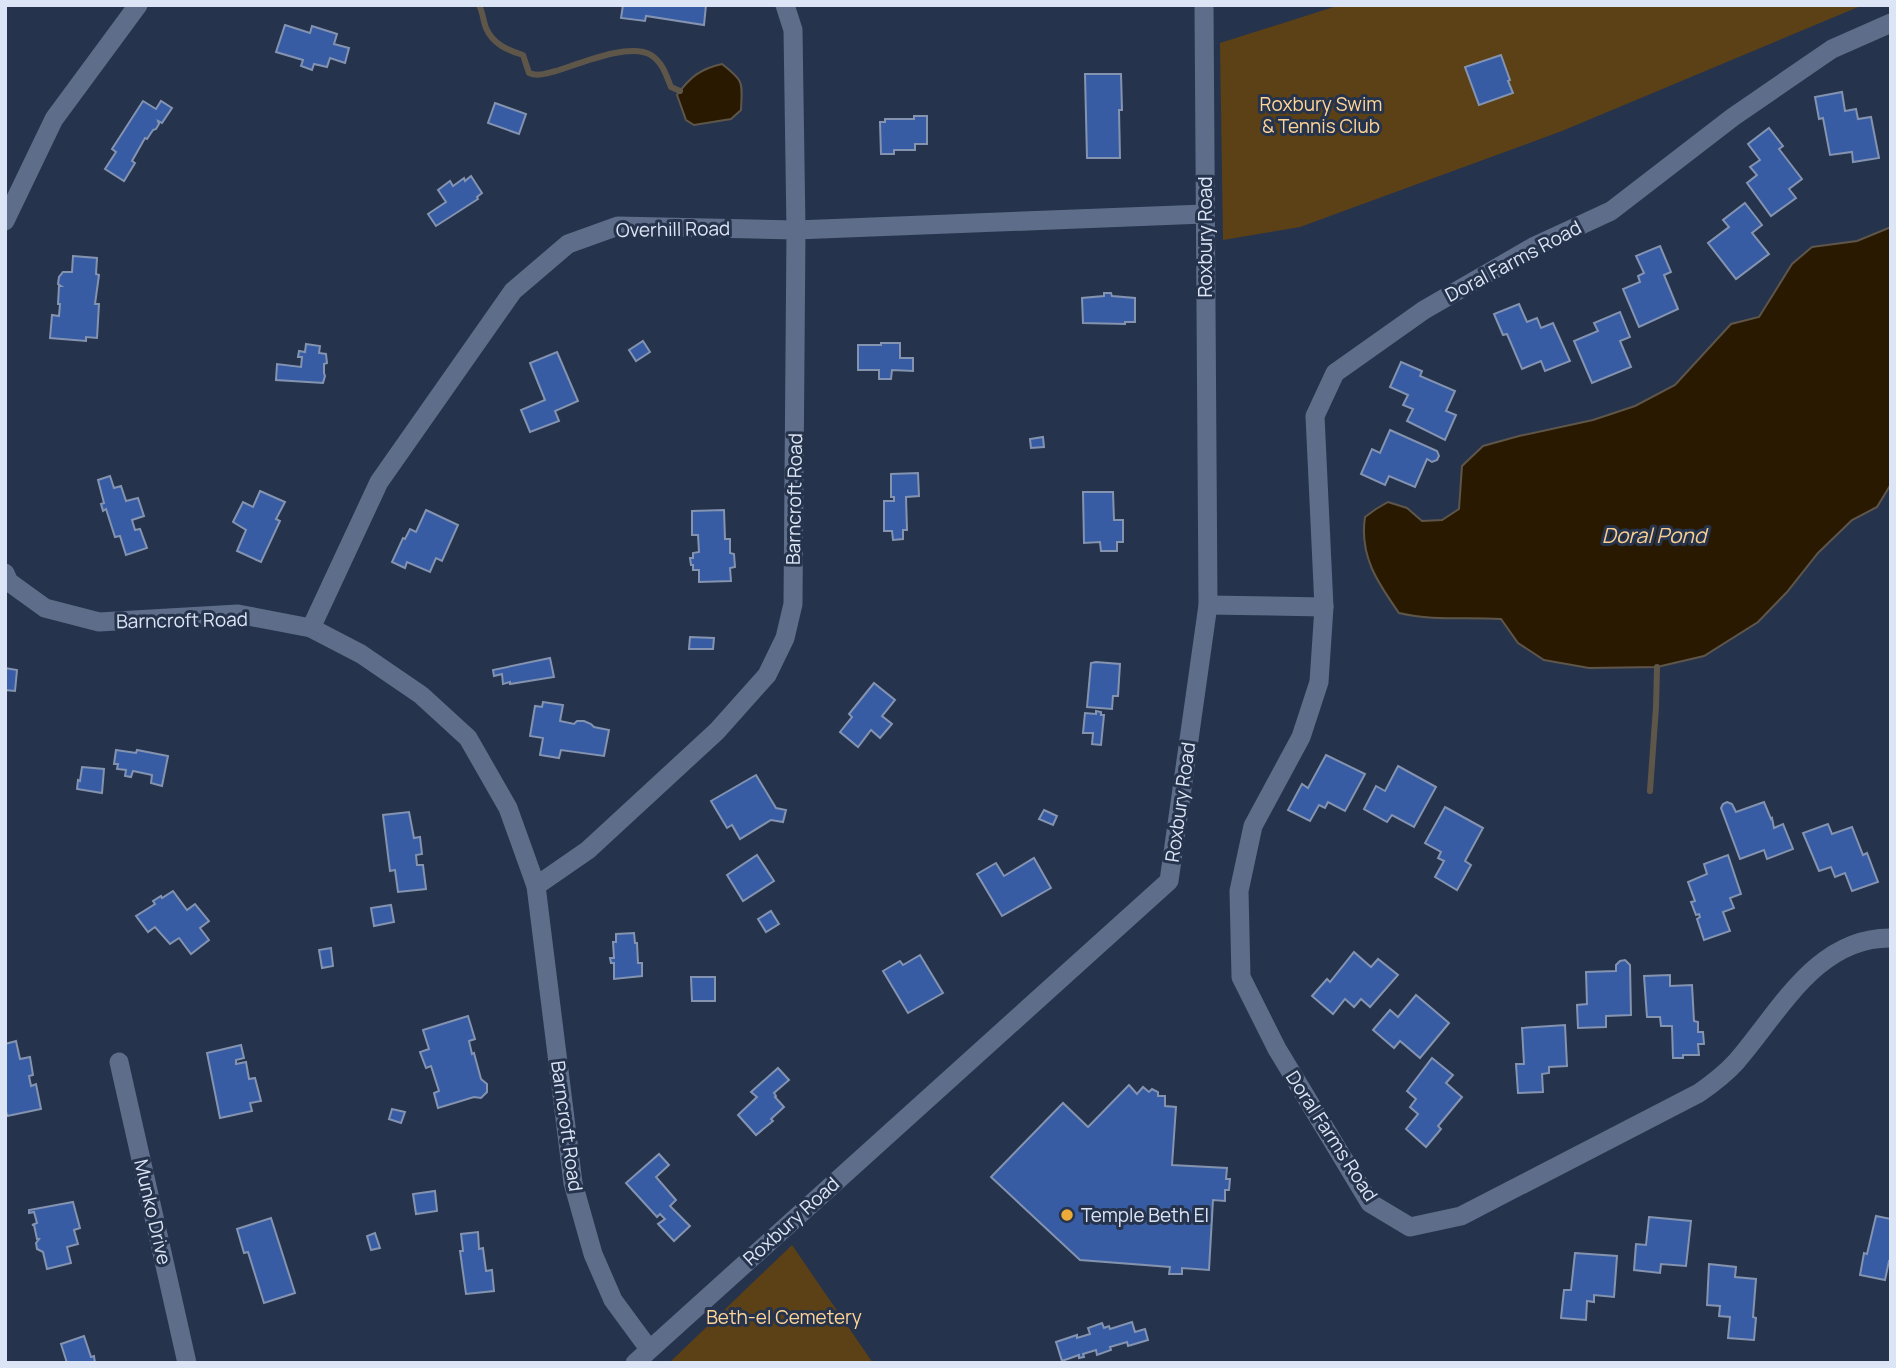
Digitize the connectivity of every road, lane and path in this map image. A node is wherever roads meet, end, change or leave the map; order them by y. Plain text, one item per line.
1 (138, 5) edge
2 (785, 5) edge
3 (1204, 5) edge
4 (1891, 23) edge
5 (1205, 214) junction
6 (5, 221) edge
7 (796, 230) junction
8 (5, 573) edge
9 (1208, 605) junction
10 (1324, 607) junction
11 (311, 628) junction
12 (536, 886) junction
13 (1891, 938) edge
14 (119, 1062) dead end
15 (642, 1356) edge
16 (187, 1363) edge

1 - 6 street
2 - 7 street, Barncroft Road
3 - 5 street, Roxbury Road
4 - 10 street, Doral Farms Road
5 - 7 street, Overhill Road
5 - 9 street, Roxbury Road
7 - 11 street, Overhill Road
7 - 12 street, Barncroft Road
8 - 11 street, Barncroft Road
9 - 10 street
9 - 15 street, Roxbury Road
10 - 13 street, Doral Farms Road
11 - 12 street, Barncroft Road
12 - 15 street, Barncroft Road
14 - 16 street, Munko Drive

